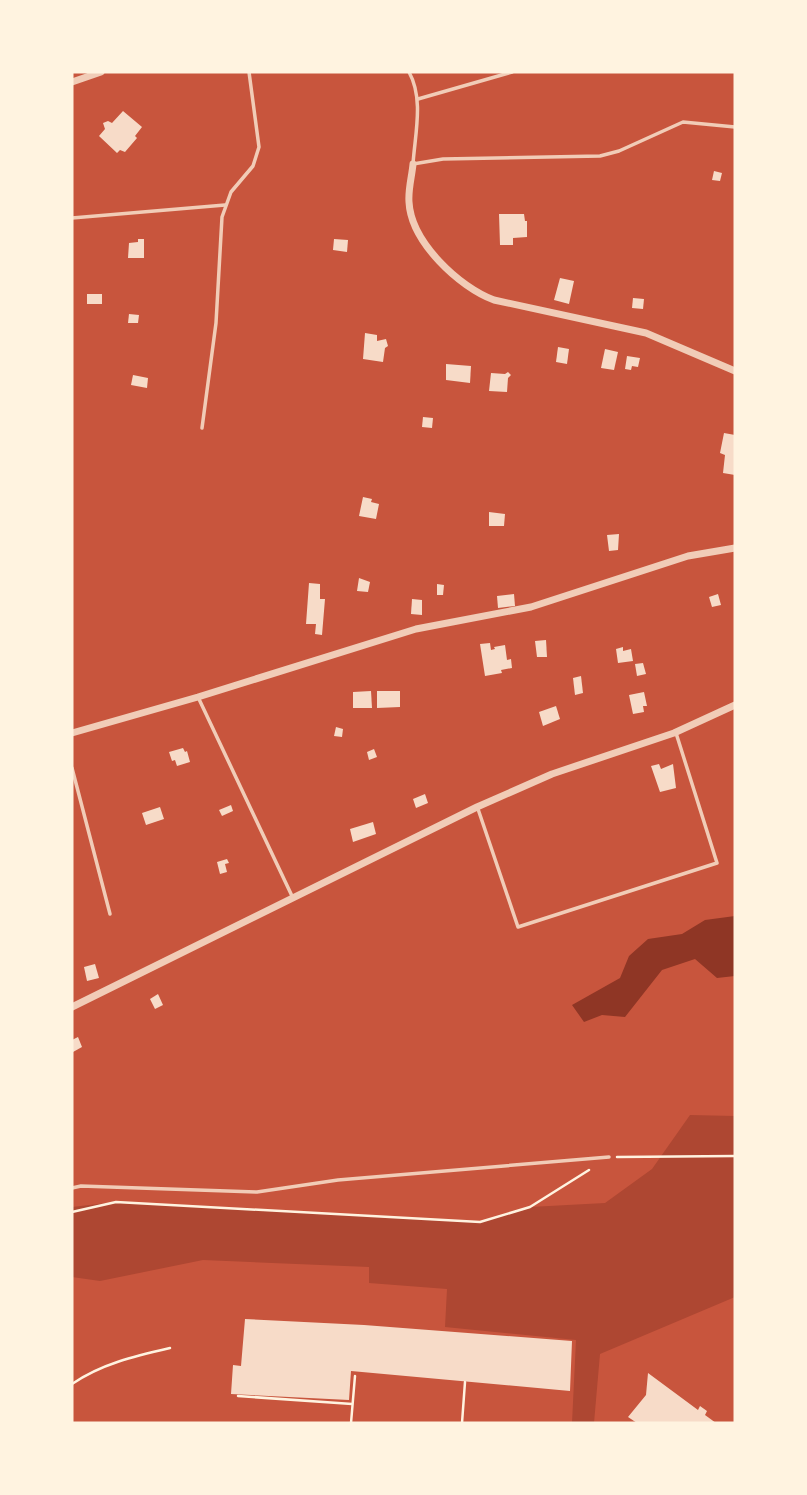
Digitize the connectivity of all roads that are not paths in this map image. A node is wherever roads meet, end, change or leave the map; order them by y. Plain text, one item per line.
1 (101, 72) edge
2 (249, 72) edge
3 (409, 72) edge
4 (512, 72) edge
5 (72, 82) edge
6 (418, 99) junction
7 (735, 127) edge
8 (413, 164) junction
9 (225, 205) junction
10 (72, 218) edge
11 (735, 371) edge
12 (202, 428) dead end
13 (735, 548) edge
14 (198, 697) junction
15 (735, 705) edge
16 (676, 732) junction
17 (72, 733) edge
18 (72, 768) edge
19 (477, 807) junction
20 (293, 898) junction
21 (110, 914) dead end
22 (72, 1007) edge
23 (609, 1157) road end
24 (72, 1188) edge

1 - 5 street
2 - 9 lane
3 - 6 lane
4 - 6 lane
6 - 8 lane
7 - 8 lane
8 - 11 street
9 - 10 lane
9 - 12 lane
13 - 14 street
14 - 17 street
14 - 20 lane
15 - 16 street
16 - 19 street
16 - 19 lane
18 - 21 lane
19 - 20 street
20 - 22 street
23 - 24 lane

